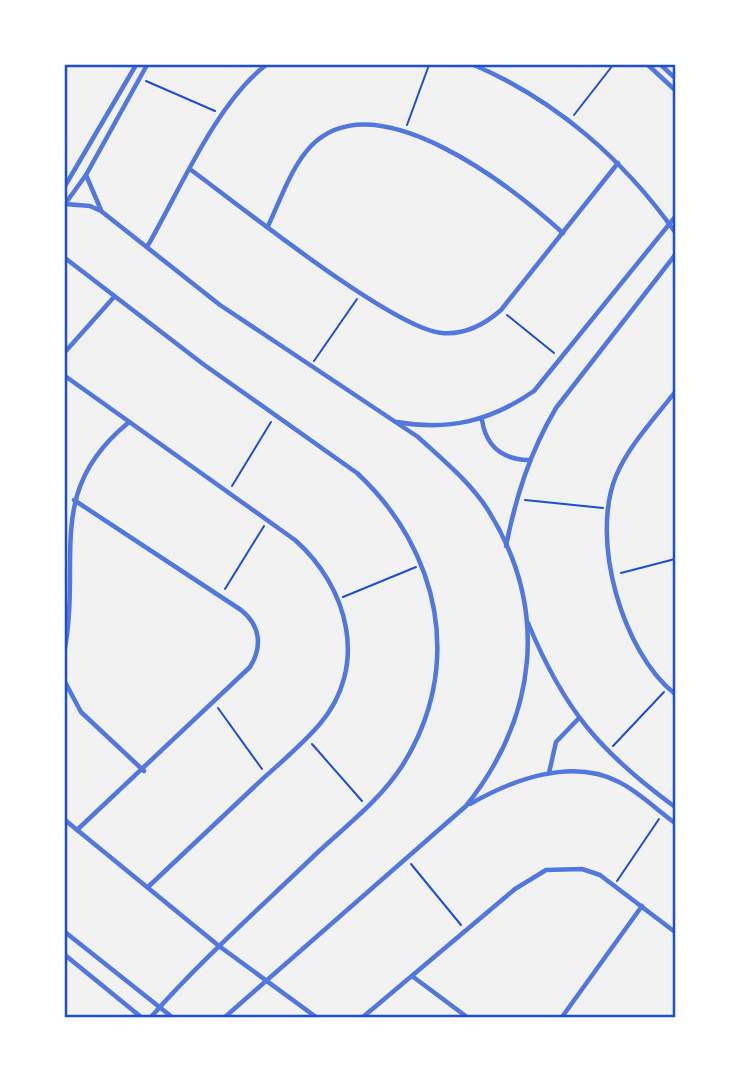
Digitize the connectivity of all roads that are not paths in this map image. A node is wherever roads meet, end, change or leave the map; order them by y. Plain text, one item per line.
1 (136, 65) edge
2 (147, 65) edge
3 (266, 65) edge
4 (474, 65) edge
5 (648, 65) edge
6 (661, 65) edge
7 (675, 78) edge
8 (675, 90) edge
9 (618, 163) junction
10 (191, 170) junction
11 (86, 175) junction
12 (65, 186) edge
13 (65, 205) edge
14 (101, 211) junction
15 (675, 217) edge
16 (670, 224) junction
17 (268, 226) junction
18 (675, 232) edge
19 (563, 233) junction
20 (147, 247) junction
21 (675, 254) edge
22 (65, 258) edge
23 (114, 297) junction
24 (65, 352) edge
25 (65, 376) edge
26 (675, 392) edge
27 (482, 420) junction
28 (394, 422) junction
29 (128, 423) junction
30 (528, 460) junction
31 (74, 500) junction
32 (506, 547) junction
33 (527, 619) junction
34 (65, 648) edge
35 (65, 682) edge
36 (675, 694) edge
37 (579, 718) junction
38 (144, 771) junction
39 (549, 774) junction
40 (466, 806) junction
41 (675, 807) edge
42 (65, 820) edge
43 (675, 823) edge
44 (77, 830) junction
45 (148, 887) junction
46 (642, 906) junction
47 (65, 932) edge
48 (675, 932) edge
49 (219, 946) junction
50 (65, 955) edge
51 (412, 976) junction
52 (264, 980) junction
53 (159, 1008) junction
54 (141, 1017) edge
55 (151, 1017) edge
56 (172, 1017) edge
57 (225, 1017) edge
58 (316, 1017) edge
59 (363, 1017) edge
60 (467, 1017) edge
61 (562, 1017) edge

1 - 12 street
2 - 11 street
3 - 10 street
4 - 9 street
5 - 8 street
6 - 7 street
9 - 16 street
9 - 19 street
10 - 17 street
10 - 20 street
11 - 13 street
11 - 14 street
13 - 14 street
14 - 20 street
15 - 16 street
16 - 18 street
16 - 27 street
17 - 19 street
17 - 19 street
20 - 28 street
21 - 30 street
22 - 23 street
23 - 24 street
23 - 49 street
25 - 29 street
26 - 36 street
27 - 28 street
27 - 30 street
28 - 32 street
29 - 31 street
29 - 45 street
30 - 32 street
31 - 34 street
31 - 38 street
32 - 33 street
33 - 37 street
33 - 40 street
35 - 38 street
37 - 39 street
37 - 41 street
38 - 44 street
39 - 40 street
39 - 43 street
40 - 52 street
42 - 44 street
44 - 45 street
45 - 49 street
46 - 48 street
46 - 51 street
46 - 61 street
47 - 53 street
49 - 52 street
49 - 53 street
50 - 54 street
51 - 59 street
51 - 60 street
52 - 57 street
52 - 58 street
53 - 55 street
53 - 56 street

